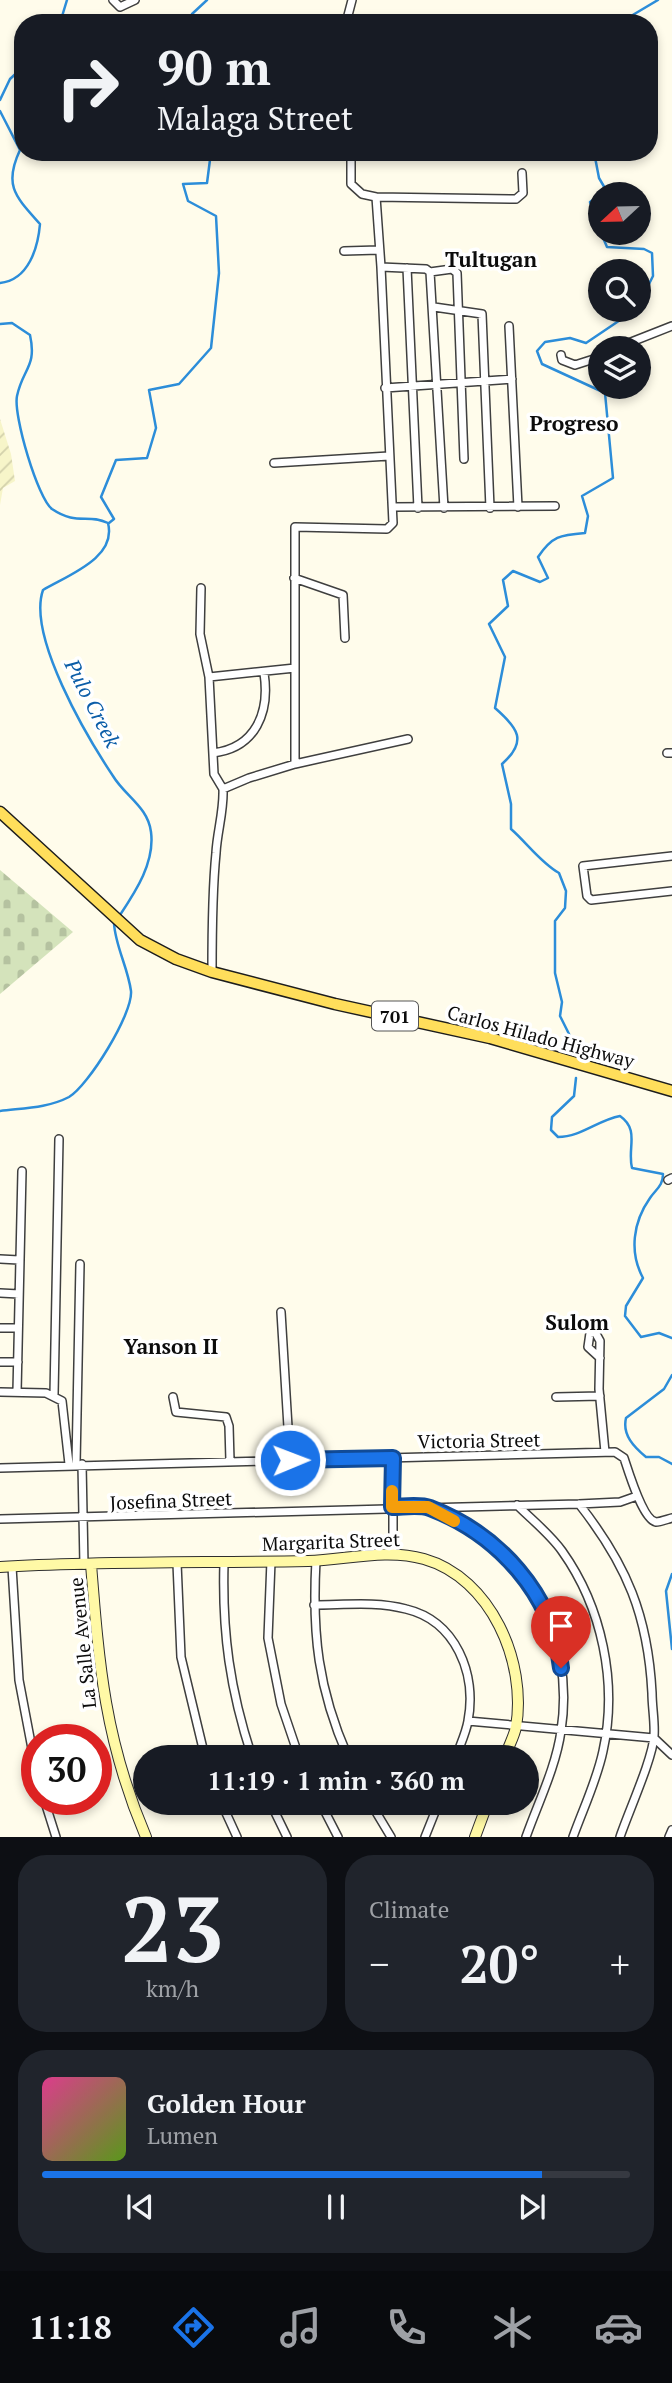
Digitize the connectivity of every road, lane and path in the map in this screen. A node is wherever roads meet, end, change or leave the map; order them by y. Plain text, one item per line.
1 (113, 0) edge
2 (135, 0) edge
3 (351, 161) edge
4 (522, 173) dead end
5 (376, 197) junction
6 (379, 250) junction
7 (344, 251) dead end
8 (381, 267) junction
9 (407, 268) junction
10 (430, 272) junction
11 (433, 307) junction
12 (460, 310) junction
13 (509, 326) dead end
14 (672, 326) edge
15 (647, 336) edge
16 (561, 355) dead end
17 (588, 361) edge
18 (512, 379) junction
19 (487, 381) junction
20 (461, 383) junction
21 (435, 385) junction
22 (413, 386) junction
23 (385, 388) junction
24 (389, 456) junction
25 (464, 459) dead end
26 (274, 463) dead end
27 (555, 506) dead end
28 (518, 507) junction
29 (393, 508) junction
30 (418, 508) junction
31 (444, 508) junction
32 (490, 508) junction
33 (294, 578) junction
34 (201, 588) dead end
35 (345, 638) dead end
36 (295, 668) junction
37 (264, 673) junction
38 (209, 677) junction
39 (408, 739) dead end
40 (213, 753) junction
41 (295, 764) junction
42 (223, 789) junction
43 (0, 812) edge
44 (672, 856) edge
45 (672, 891) edge
46 (212, 972) junction
47 (672, 1091) edge
48 (59, 1139) dead end
49 (22, 1171) dead end
50 (0, 1259) edge
51 (19, 1260) junction
52 (80, 1265) dead end
53 (0, 1293) edge
54 (19, 1294) junction
55 (281, 1312) dead end
56 (0, 1328) edge
57 (19, 1328) junction
58 (600, 1358) dead end
59 (0, 1362) edge
60 (18, 1362) junction
61 (0, 1392) edge
62 (17, 1392) junction
63 (54, 1395) junction
64 (600, 1396) junction
65 (173, 1397) dead end
66 (556, 1397) dead end
67 (605, 1452) junction
68 (393, 1458) junction
69 (290, 1460) junction
70 (230, 1461) junction
71 (76, 1464) junction
72 (0, 1468) edge
73 (637, 1496) junction
74 (579, 1504) junction
75 (517, 1505) junction
76 (392, 1507) junction
77 (428, 1507) junction
78 (672, 1518) edge
79 (0, 1519) edge
80 (83, 1519) junction
81 (393, 1554) junction
82 (316, 1560) junction
83 (271, 1561) junction
84 (177, 1563) junction
85 (224, 1563) junction
86 (88, 1564) junction
87 (0, 1567) edge
88 (12, 1567) junction
89 (314, 1605) junction
90 (468, 1721) junction
91 (27, 1724) edge
92 (516, 1727) junction
93 (562, 1730) junction
94 (607, 1733) junction
95 (654, 1738) junction
96 (202, 1745) edge
97 (248, 1745) edge
98 (295, 1745) edge
99 (344, 1745) edge
100 (460, 1745) edge
101 (509, 1745) edge
102 (672, 1755) edge
103 (49, 1815) edge
104 (227, 1815) edge
105 (276, 1815) edge
106 (327, 1815) edge
107 (378, 1815) edge
108 (434, 1815) edge
109 (483, 1815) edge
110 (672, 1829) edge
111 (56, 1837) edge
112 (146, 1837) edge
113 (237, 1837) edge
114 (287, 1837) edge
115 (338, 1837) edge
116 (391, 1837) edge
117 (425, 1837) edge
118 (475, 1837) edge
119 (526, 1837) edge
120 (573, 1837) edge
121 (620, 1837) edge
122 (669, 1837) edge

1 - 2 street
3 - 5 street
4 - 5 street
5 - 6 street
6 - 7 street
6 - 8 street
8 - 9 street
8 - 23 street
9 - 10 street
9 - 22 street
10 - 11 street
10 - 12 street
11 - 12 street
11 - 21 street
12 - 19 street
12 - 20 street
13 - 18 street
14 - 15 street
16 - 17 street
18 - 19 street
18 - 28 street
19 - 20 street
19 - 32 street
20 - 21 street
20 - 25 street
21 - 22 street
21 - 31 street
22 - 23 street
22 - 30 street
23 - 24 street
24 - 26 street
24 - 29 street
27 - 28 street
28 - 32 street
29 - 30 street
29 - 33 street
30 - 31 street
31 - 32 street
33 - 35 street
33 - 36 street
34 - 38 street
36 - 37 street
36 - 41 street
37 - 38 street
37 - 40 street
38 - 40 street
39 - 41 street
40 - 42 street
41 - 42 street
42 - 46 street
43 - 46 main road, Carlos Hilado Highway / 701
44 - 45 street
46 - 47 main road, Carlos Hilado Highway / 701
48 - 63 street
49 - 51 street
50 - 51 street
51 - 54 street
52 - 71 street
53 - 54 street
54 - 57 street
55 - 69 street
56 - 57 street
57 - 60 street
58 - 64 street
59 - 60 street
60 - 62 street
61 - 62 street
62 - 63 street
63 - 71 street
64 - 66 street
64 - 67 street
65 - 70 street
67 - 68 street, Victoria Street
67 - 73 street
68 - 69 street, Victoria Street
68 - 76 street
69 - 70 street, Victoria Street
70 - 71 street, Victoria Street
71 - 72 street, Victoria Street
71 - 80 street
73 - 74 street, Josefina Street
73 - 78 street
74 - 75 street, Josefina Street
74 - 95 street
75 - 77 street, Josefina Street
75 - 94 street
76 - 77 street, Josefina Street
76 - 80 street, Josefina Street
76 - 81 street
77 - 93 street
79 - 80 street, Josefina Street
80 - 86 street
81 - 82 street, Margarita Street
81 - 92 street, Margarita Street
82 - 83 street, Margarita Street
82 - 89 street
83 - 85 street, Margarita Street
83 - 98 street
84 - 85 street, Margarita Street
84 - 86 street, Margarita Street
84 - 96 street
85 - 97 street
86 - 88 street, Margarita Street
86 - 112 street, La Salle Avenue
87 - 88 street, Margarita Street
88 - 91 street
89 - 90 street
89 - 99 street
90 - 92 street
90 - 100 street
92 - 93 street
92 - 101 street, Margarita Street
93 - 94 street
93 - 119 street
94 - 95 street
94 - 120 street
95 - 102 street
95 - 121 street
103 - 111 street
104 - 113 street
105 - 114 street
106 - 115 street
107 - 116 street
108 - 117 street
109 - 118 street
110 - 122 street

